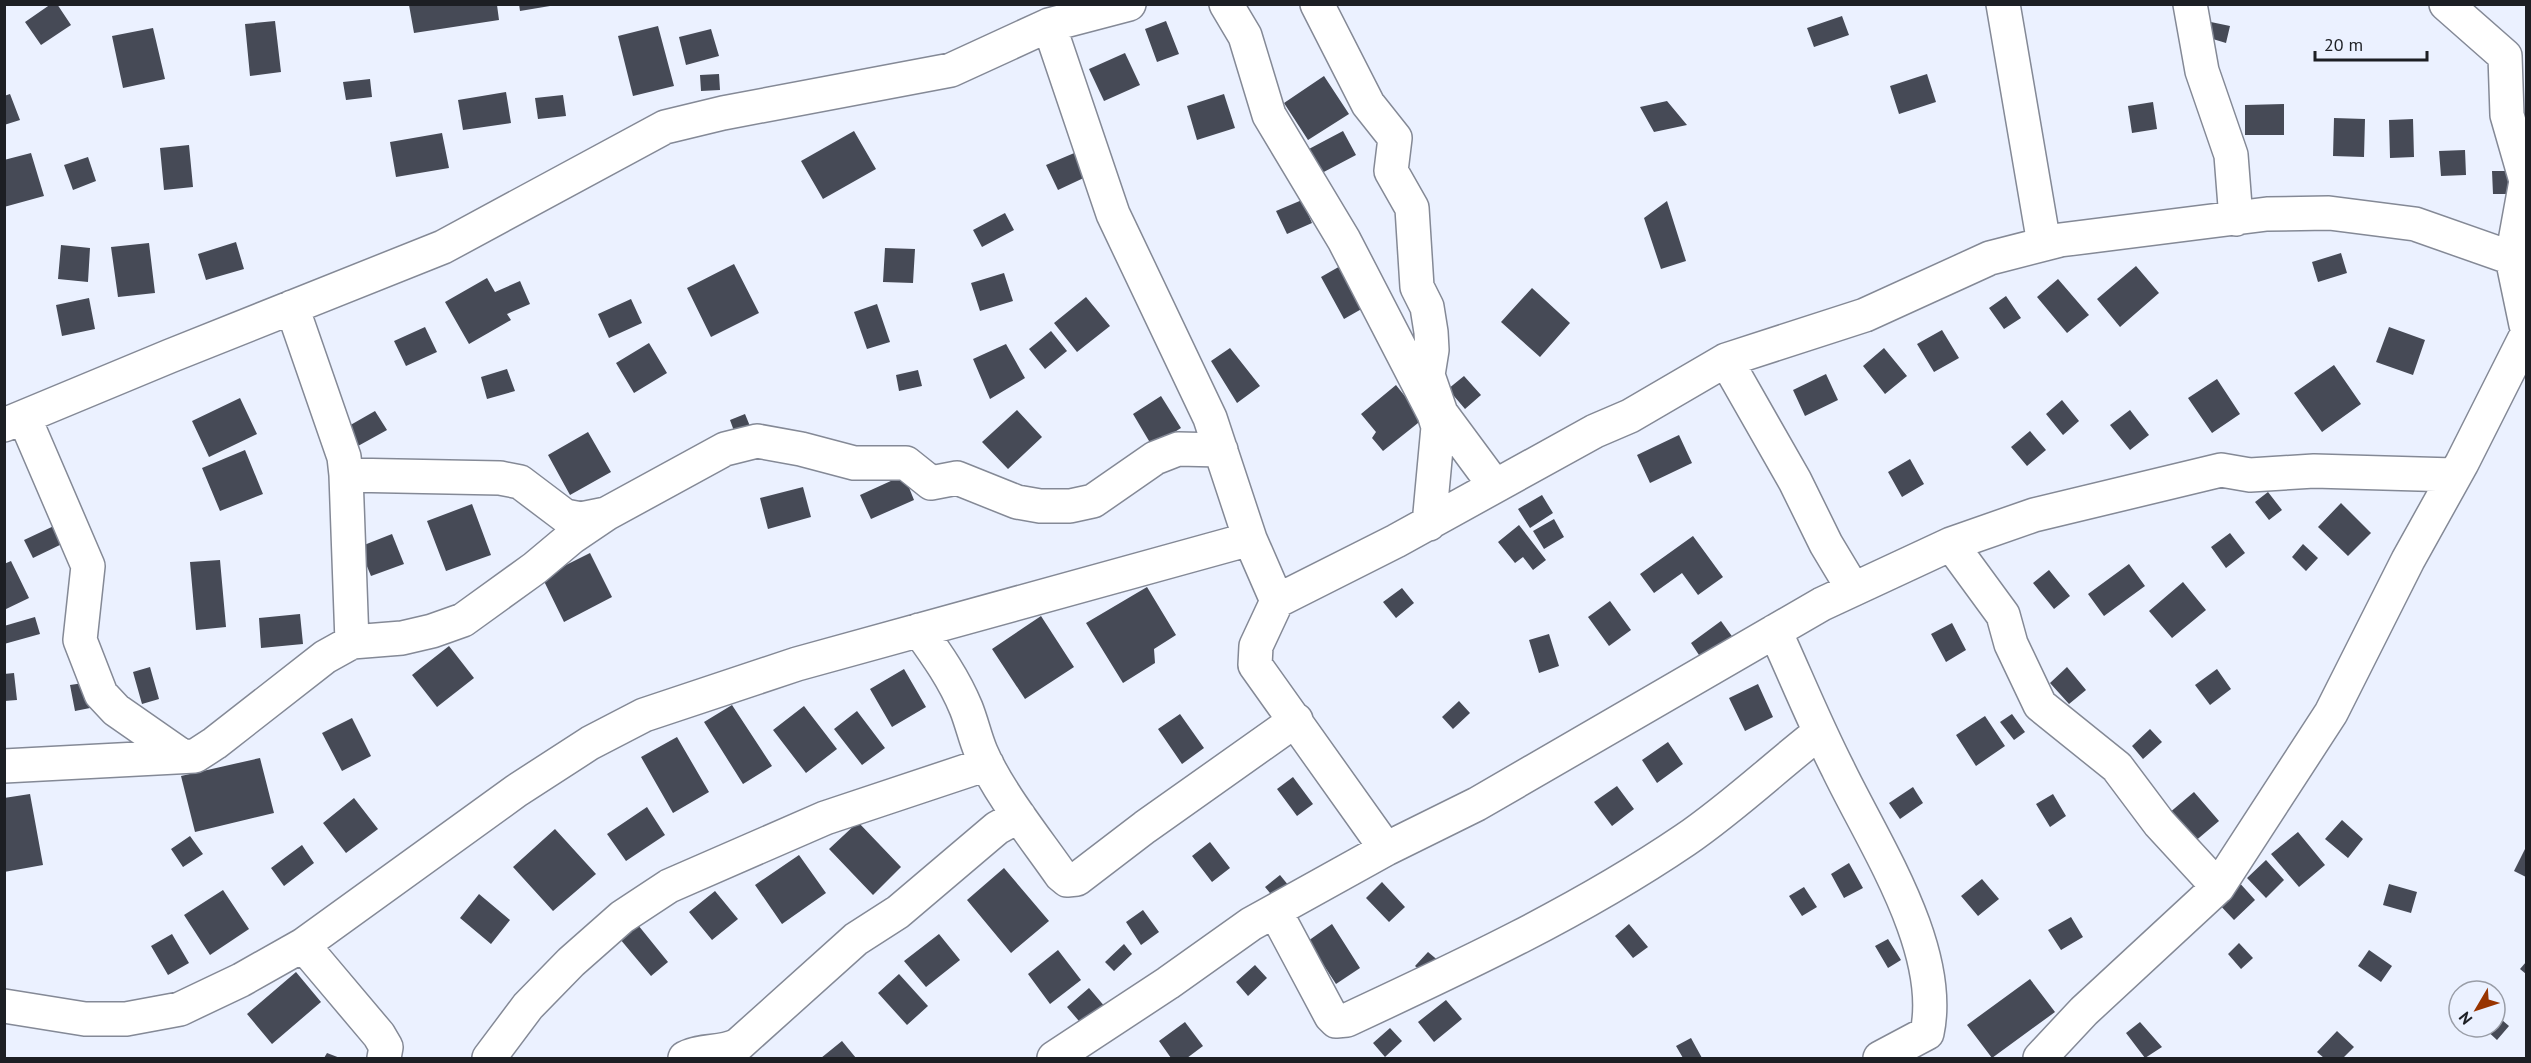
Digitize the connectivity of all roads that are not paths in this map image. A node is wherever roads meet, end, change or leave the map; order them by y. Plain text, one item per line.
1 (1226, 4) edge
2 (1317, 4) edge
3 (2003, 4) edge
4 (2190, 4) edge
5 (2446, 4) edge
6 (1123, 6) edge
7 (1049, 25) junction
8 (2236, 219) junction
9 (2044, 244) junction
10 (2519, 260) edge
11 (292, 308) junction
12 (2526, 325) edge
13 (2526, 336) edge
14 (1726, 360) junction
15 (14, 421) edge
16 (1221, 450) junction
17 (346, 475) junction
18 (2454, 475) junction
19 (1495, 486) junction
20 (606, 514) junction
21 (1428, 524) junction
22 (1250, 539) junction
23 (1951, 544) junction
24 (1853, 589) junction
25 (1277, 601) junction
26 (919, 630) junction
27 (1775, 631) junction
28 (352, 642) junction
29 (1296, 720) junction
30 (1820, 732) junction
31 (182, 756) junction
32 (987, 764) junction
33 (4, 766) edge
34 (1019, 816) junction
35 (1386, 849) junction
36 (2218, 887) junction
37 (1275, 911) junction
38 (303, 945) junction
39 (4, 1006) edge
40 (736, 1053) edge
41 (384, 1059) edge
42 (489, 1059) edge
43 (685, 1059) edge
44 (1054, 1059) edge
45 (1880, 1059) edge
46 (2040, 1059) edge

1 - 21 street
2 - 19 street
3 - 9 street
4 - 8 street
5 - 10 street
6 - 7 street
7 - 11 street
7 - 16 street
8 - 9 street
8 - 10 street
9 - 14 street
10 - 12 street
11 - 15 street
11 - 17 street
13 - 18 street
14 - 19 street
14 - 24 street
15 - 31 street
16 - 20 street
16 - 22 street
17 - 20 street
17 - 28 street
18 - 23 street
18 - 36 street
19 - 21 street
20 - 28 street
21 - 25 street
22 - 25 street
22 - 26 street
23 - 24 street
23 - 36 street
24 - 27 street
25 - 29 street
26 - 32 street
26 - 38 street
27 - 30 street
27 - 35 street
28 - 31 street
29 - 34 street
29 - 35 street
30 - 37 street
30 - 45 street
31 - 33 street
32 - 34 street
32 - 42 street
34 - 40 street
35 - 37 street
36 - 46 street
37 - 44 street
38 - 39 street
38 - 41 street
40 - 43 street

